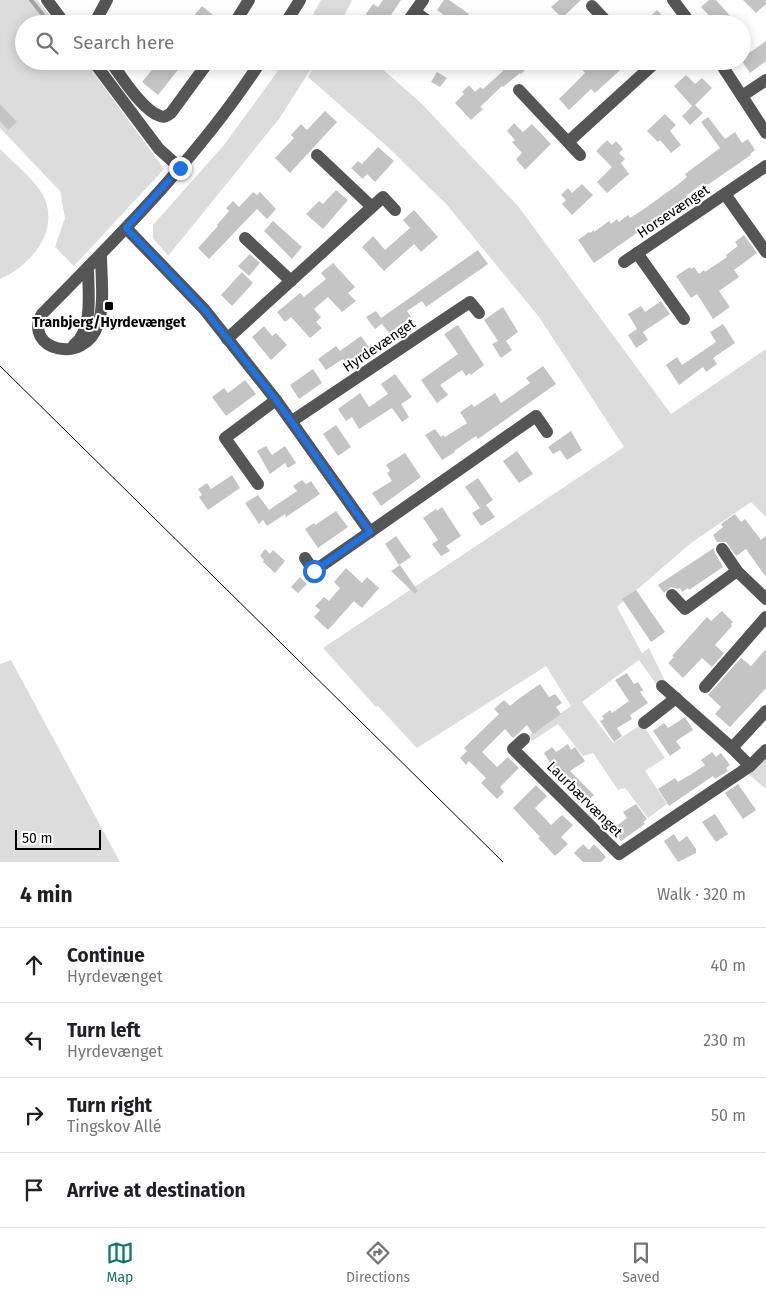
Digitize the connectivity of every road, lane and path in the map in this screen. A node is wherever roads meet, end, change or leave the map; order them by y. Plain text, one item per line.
1 (47, 0) edge
2 (107, 0) edge
3 (249, 0) edge
4 (300, 0) edge
5 (423, 0) edge
6 (677, 2) edge
7 (592, 6) dead end
8 (415, 12) junction
9 (58, 15) edge
10 (99, 15) edge
11 (240, 15) edge
12 (291, 15) edge
13 (413, 15) edge
14 (419, 15) edge
15 (600, 15) edge
16 (685, 15) edge
17 (100, 70) edge
18 (117, 70) edge
19 (202, 70) edge
20 (255, 70) edge
21 (643, 70) edge
22 (725, 70) edge
23 (766, 80) edge
24 (520, 90) dead end
25 (742, 96) junction
26 (766, 133) edge
27 (568, 142) junction
28 (317, 155) dead end
29 (580, 155) dead end
30 (766, 166) edge
31 (180, 168) junction
32 (725, 194) junction
33 (372, 207) junction
34 (396, 210) dead end
35 (126, 228) junction
36 (245, 238) dead end
37 (766, 252) edge
38 (637, 253) junction
39 (101, 254) junction
40 (624, 262) dead end
41 (88, 267) junction
42 (291, 281) junction
43 (479, 313) dead end
44 (684, 319) dead end
45 (227, 339) junction
46 (66, 350) junction
47 (276, 400) junction
48 (292, 421) junction
49 (547, 432) dead end
50 (258, 484) dead end
51 (370, 532) junction
52 (722, 549) dead end
53 (305, 558) dead end
54 (736, 571) junction
55 (672, 595) dead end
56 (766, 599) edge
57 (766, 617) edge
58 (662, 686) dead end
59 (705, 687) dead end
60 (676, 698) junction
61 (766, 711) edge
62 (644, 723) dead end
63 (524, 739) dead end
64 (732, 748) junction
65 (766, 750) edge
66 (750, 766) junction

1 - 9 street
2 - 10 street
3 - 11 street
4 - 12 street
5 - 8 street
6 - 16 street
7 - 15 street
8 - 13 street
8 - 14 street
17 - 31 street
18 - 19 street
20 - 31 street
21 - 27 street
22 - 25 street
23 - 25 street
24 - 27 street
25 - 26 street
27 - 29 street
28 - 33 street
30 - 32 street, Horsevænget
31 - 35 street
32 - 37 street, Horsevænget
32 - 38 street, Horsevænget
33 - 34 street
33 - 42 street
35 - 39 street
35 - 45 street
36 - 42 street
38 - 40 street, Horsevænget
38 - 44 street, Horsevænget
39 - 41 street
39 - 46 street
41 - 46 street
41 - 46 street
42 - 45 street
43 - 48 street, Hyrdevænget
45 - 47 street
47 - 48 street
47 - 50 street
48 - 51 street
49 - 51 street
51 - 53 street
52 - 54 street
54 - 55 street
54 - 56 street
57 - 59 street
58 - 60 street
60 - 62 street
60 - 64 street
61 - 64 street
63 - 66 street, Laurbærvænget
64 - 66 street
65 - 66 street, Laurbærvænget

